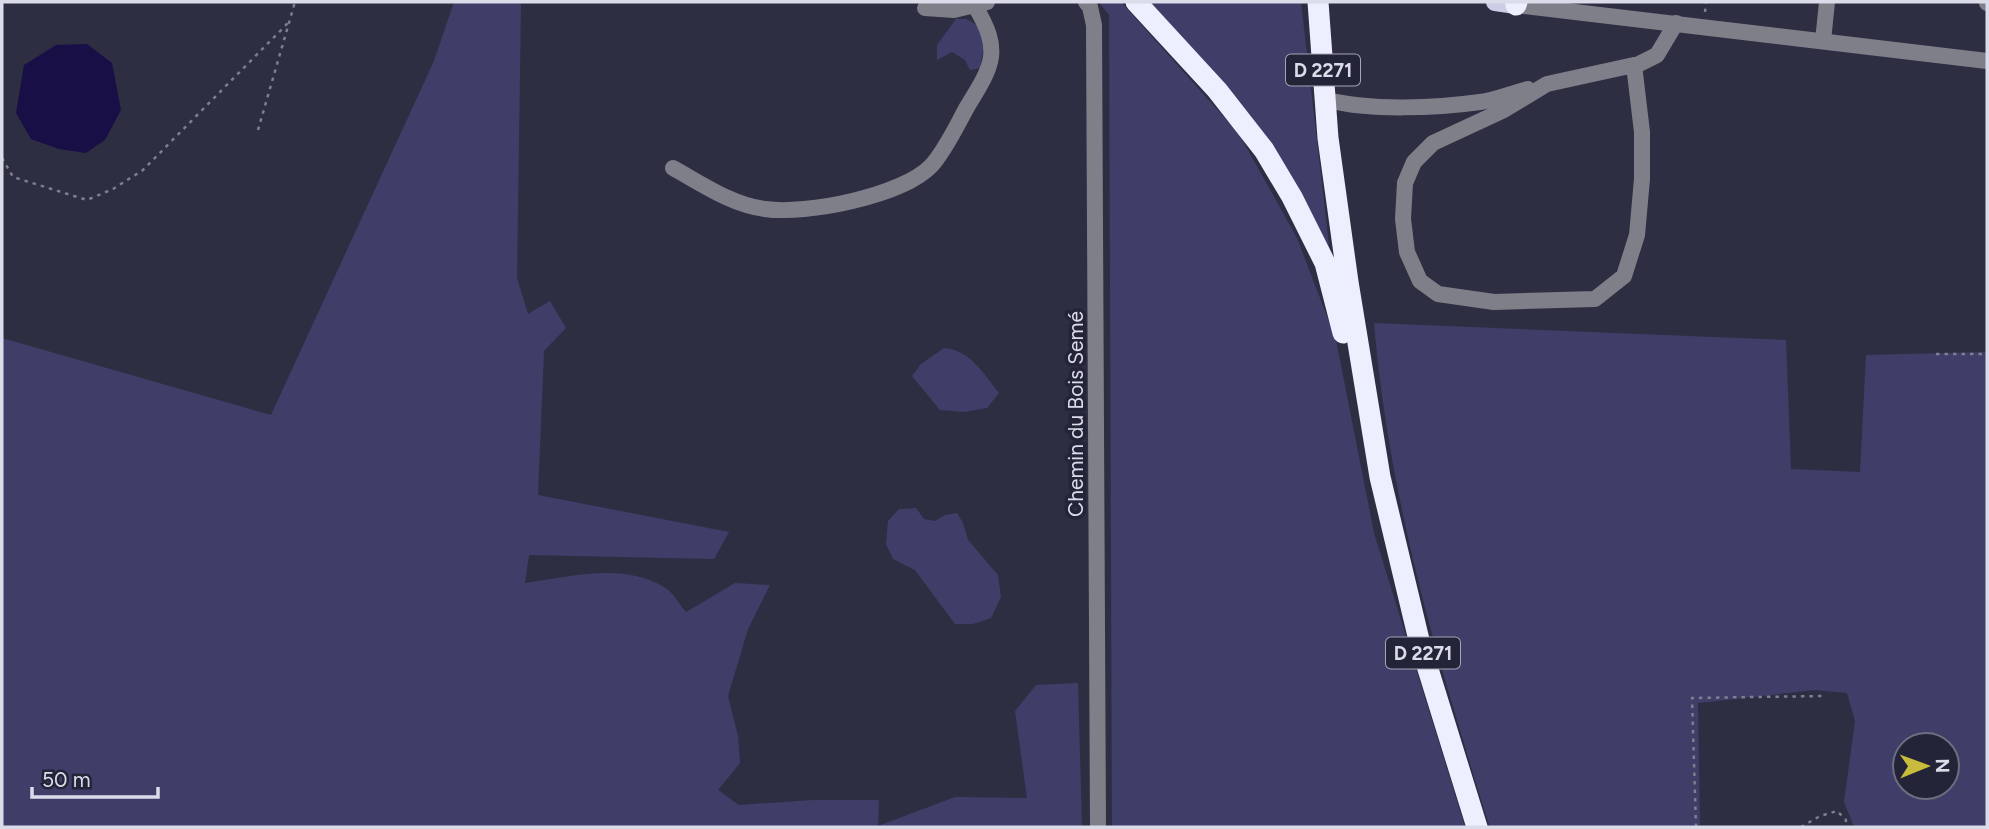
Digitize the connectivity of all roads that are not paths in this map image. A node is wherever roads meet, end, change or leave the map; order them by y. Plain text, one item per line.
1 (1086, 2) edge
2 (1136, 2) edge
3 (1318, 2) edge
4 (1327, 2) edge
5 (1828, 2) edge
6 (1509, 3) edge
7 (981, 4) edge
8 (925, 8) dead end
9 (1676, 23) junction
10 (1823, 41) junction
11 (1987, 61) edge
12 (1634, 65) junction
13 (1547, 83) junction
14 (1328, 100) junction
15 (1328, 138) junction
16 (673, 168) dead end
17 (1380, 477) junction
18 (1098, 827) edge
19 (1477, 827) edge

1 - 18 street, Chemin du Bois Semé
2 - 17 highway
3 - 15 highway, D 2271
4 - 14 highway
5 - 10 street
6 - 9 street
7 - 8 street
7 - 16 street
9 - 10 street
9 - 12 street
10 - 11 street
12 - 13 street
12 - 13 street
13 - 14 street
14 - 15 highway
15 - 17 highway, D 2271
17 - 19 highway, D 2271

